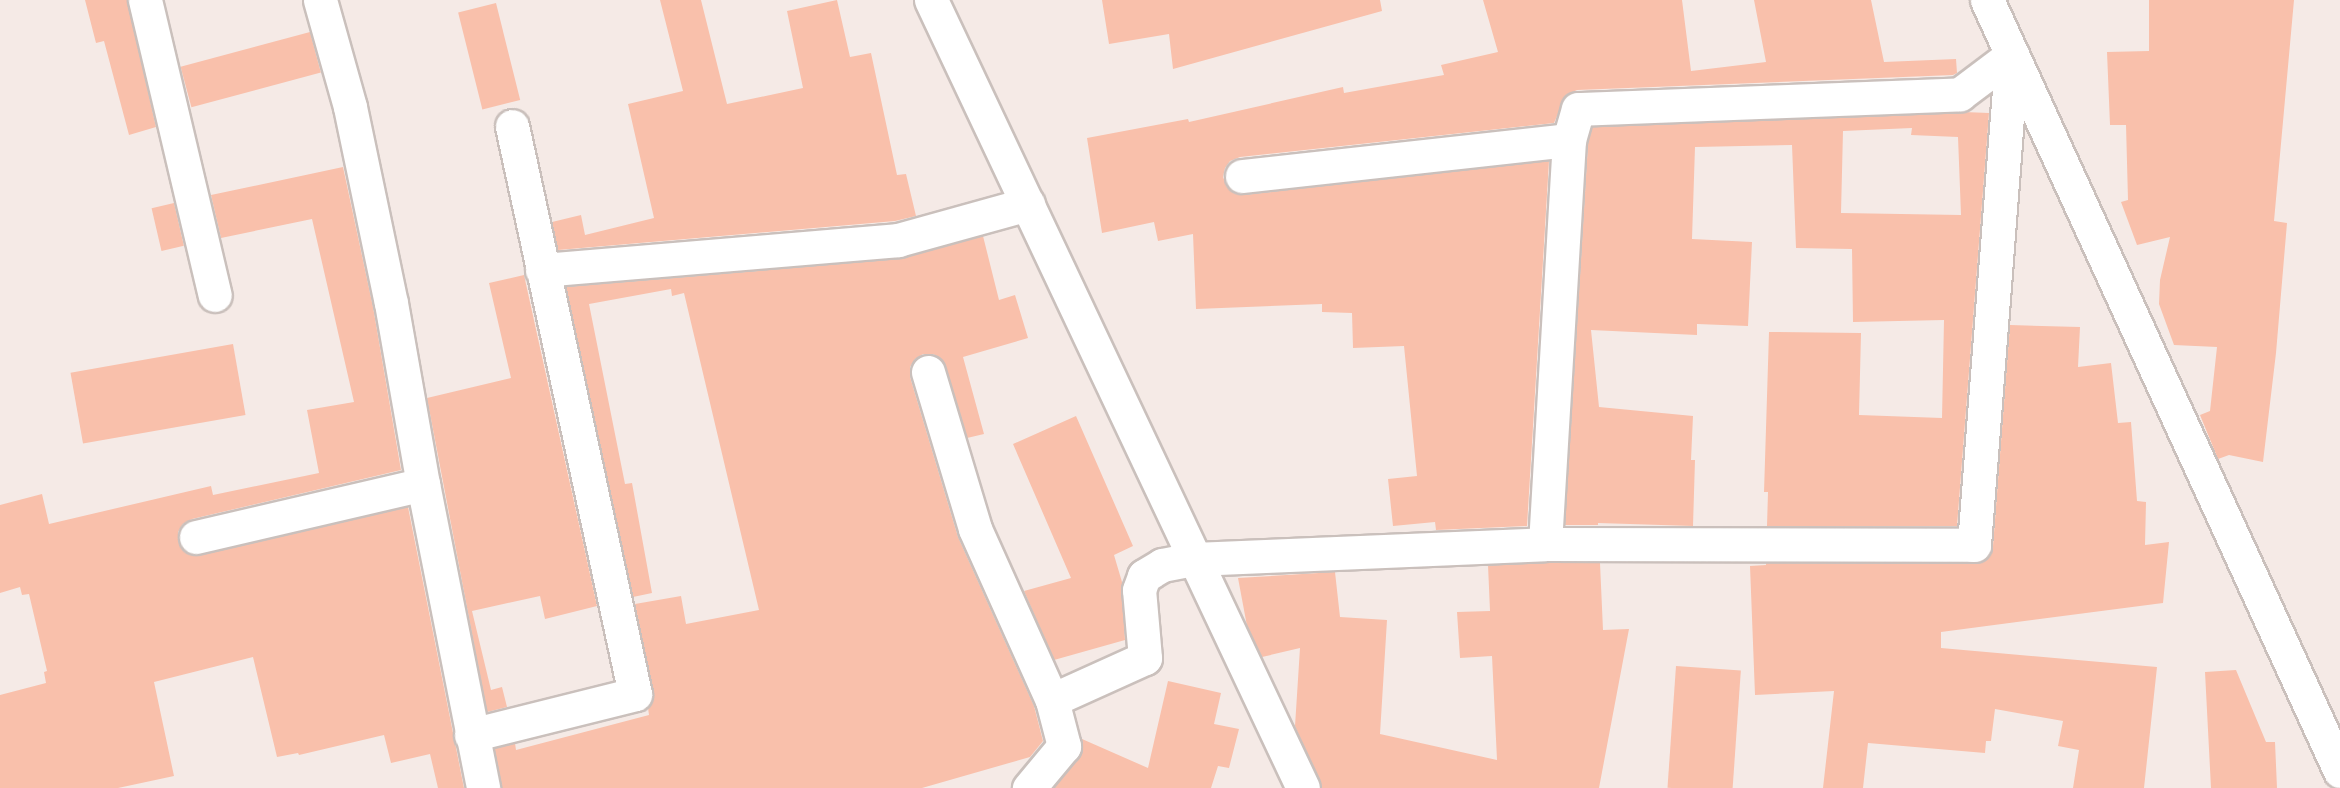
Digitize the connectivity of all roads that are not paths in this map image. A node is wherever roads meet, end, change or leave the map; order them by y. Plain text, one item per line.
1 (145, 0) edge
2 (320, 0) edge
3 (931, 0) edge
4 (1987, 0) edge
5 (2012, 54) junction
6 (512, 126) dead end
7 (1569, 140) junction
8 (1242, 176) dead end
9 (1028, 204) junction
10 (542, 270) junction
11 (215, 295) dead end
12 (928, 372) dead end
13 (423, 484) junction
14 (196, 537) dead end
15 (1545, 544) junction
16 (1194, 559) junction
17 (1052, 700) junction
18 (471, 735) junction
19 (2340, 771) edge
20 (483, 788) edge
21 (1029, 788) edge
22 (1304, 788) edge

1 - 11 street
2 - 13 street
3 - 9 street
4 - 5 street
5 - 7 street
5 - 15 street
5 - 19 street
6 - 10 street
7 - 8 street
7 - 15 street
9 - 10 street
9 - 16 street
10 - 18 street
12 - 17 street
13 - 14 street
13 - 18 street
15 - 16 street
16 - 17 street
16 - 22 street
17 - 21 street
18 - 20 street

